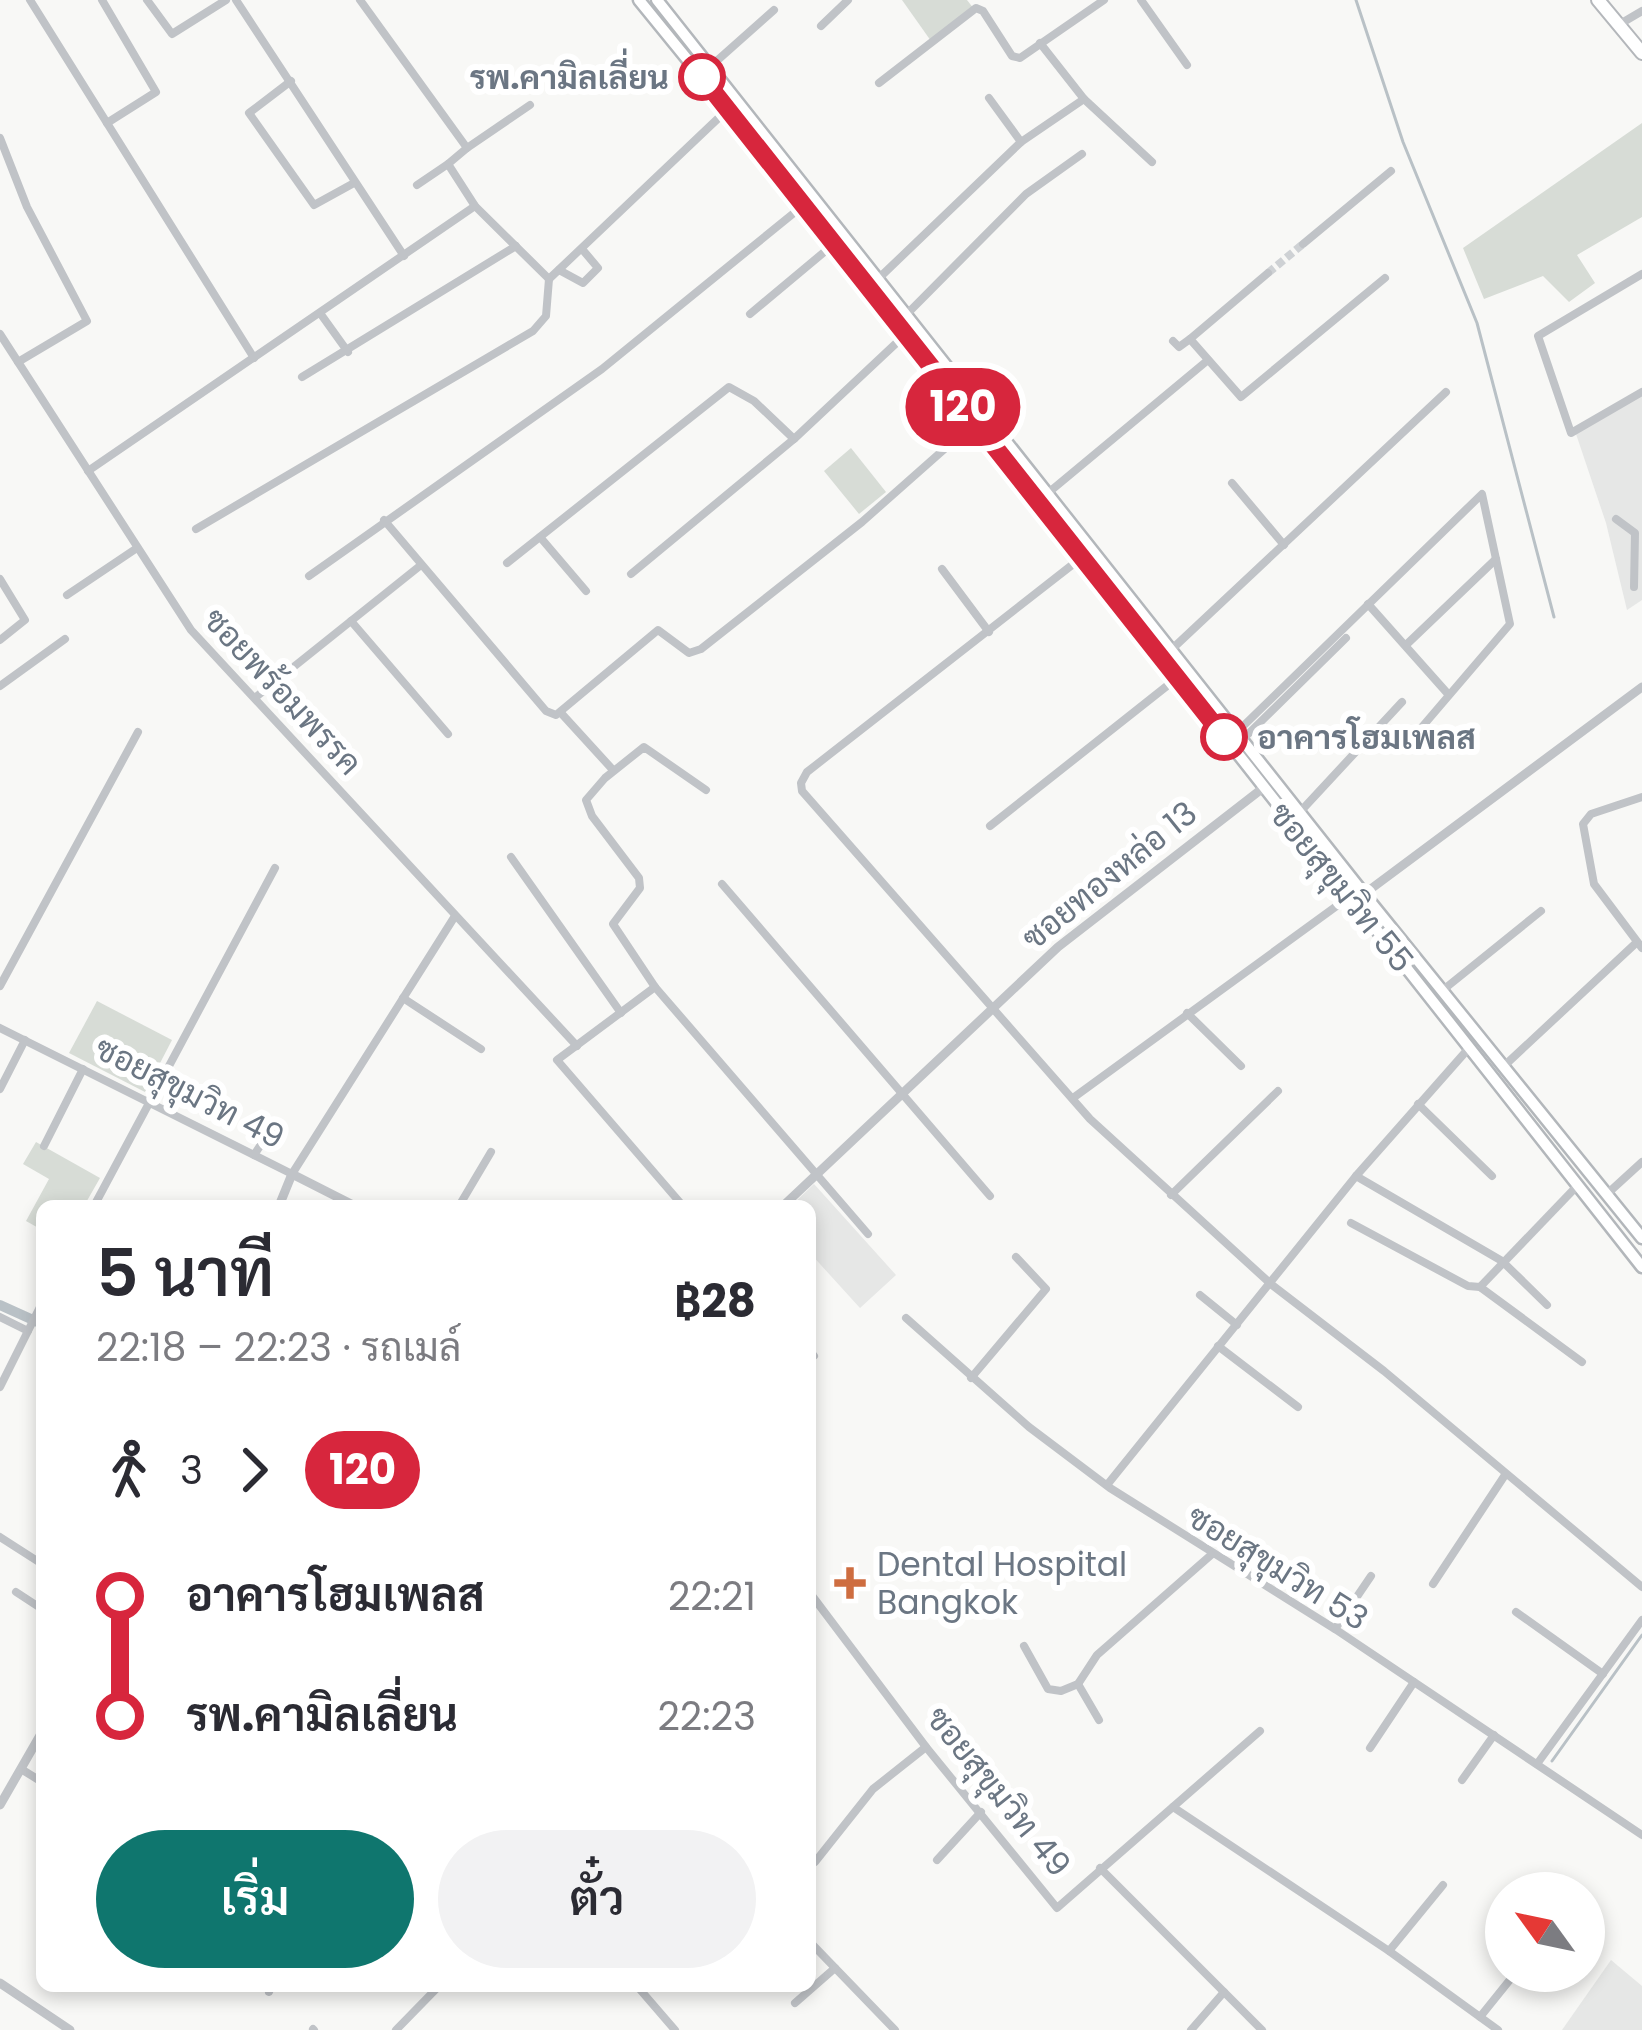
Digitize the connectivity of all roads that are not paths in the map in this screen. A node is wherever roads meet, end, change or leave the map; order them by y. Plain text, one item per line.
1 (30, 0) edge
2 (102, 0) edge
3 (147, 0) edge
4 (226, 0) edge
5 (236, 0) edge
6 (361, 0) edge
7 (848, 0) edge
8 (1104, 0) edge
9 (1141, 0) edge
10 (1598, 0) edge
11 (648, 3) edge
12 (774, 10) dead end
13 (1642, 11) edge
14 (1618, 25) junction
15 (821, 26) dead end
16 (1040, 44) junction
17 (1642, 53) edge
18 (1187, 65) dead end
19 (711, 66) junction
20 (291, 81) junction
21 (879, 83) dead end
22 (989, 98) dead end
23 (1084, 99) junction
24 (530, 105) dead end
25 (734, 105) junction
26 (106, 123) junction
27 (0, 138) edge
28 (1021, 142) junction
29 (467, 148) junction
30 (1082, 154) dead end
31 (1152, 162) dead end
32 (448, 164) junction
33 (1391, 171) dead end
34 (354, 183) junction
35 (417, 185) dead end
36 (809, 202) junction
37 (475, 206) junction
38 (836, 243) junction
39 (1303, 244) tunnel mouth
40 (516, 245) junction
41 (581, 249) junction
42 (404, 256) junction
43 (559, 270) junction
44 (1268, 273) tunnel mouth
45 (1642, 274) edge
46 (1385, 278) dead end
47 (549, 279) junction
48 (874, 283) junction
49 (320, 313) junction
50 (750, 314) dead end
51 (909, 325) junction
52 (0, 335) edge
53 (1190, 339) junction
54 (1173, 341) dead end
55 (348, 352) junction
56 (254, 358) junction
57 (1208, 360) junction
58 (18, 362) junction
59 (302, 377) dead end
60 (1446, 392) dead end
61 (1642, 392) edge
62 (979, 418) junction
63 (794, 439) junction
64 (88, 471) junction
65 (1232, 484) dead end
66 (1048, 493) junction
67 (1037, 502) junction
68 (1616, 519) dead end
69 (384, 520) junction
70 (196, 529) dead end
71 (540, 537) junction
72 (1284, 545) junction
73 (1092, 547) junction
74 (137, 548) junction
75 (1082, 558) junction
76 (1496, 559) junction
77 (507, 563) dead end
78 (421, 565) junction
79 (1638, 568) edge
80 (942, 569) dead end
81 (632, 574) dead end
82 (309, 576) dead end
83 (0, 579) edge
84 (1634, 587) dead end
85 (586, 591) dead end
86 (67, 595) dead end
87 (1368, 604) junction
88 (351, 621) junction
89 (989, 632) junction
90 (1346, 638) dead end
91 (65, 639) dead end
92 (0, 640) edge
93 (1406, 645) junction
94 (1166, 654) junction
95 (1182, 674) junction
96 (0, 686) edge
97 (1642, 687) edge
98 (1448, 694) junction
99 (256, 697) junction
100 (1402, 702) dead end
101 (561, 713) junction
102 (137, 732) dead end
103 (448, 734) dead end
104 (1239, 736) junction
105 (1404, 748) dead end
106 (613, 770) junction
107 (1268, 783) junction
108 (706, 790) dead end
109 (1642, 797) edge
110 (1300, 812) junction
111 (990, 826) dead end
112 (511, 857) dead end
113 (274, 868) dead end
114 (722, 884) dead end
115 (1364, 894) junction
116 (1349, 897) junction
117 (1540, 911) dead end
118 (455, 916) junction
119 (1639, 945) edge
120 (0, 986) edge
121 (656, 987) junction
122 (1443, 990) junction
123 (403, 998) junction
124 (993, 1009) junction
125 (621, 1013) junction
126 (1187, 1013) junction
127 (0, 1028) edge
128 (1482, 1038) junction
129 (25, 1040) junction
130 (577, 1046) junction
131 (1470, 1047) junction
132 (481, 1048) dead end
133 (1241, 1066) dead end
134 (1504, 1066) junction
135 (83, 1069) junction
136 (1492, 1076) junction
137 (0, 1089) edge
138 (1278, 1091) dead end
139 (903, 1093) junction
140 (1072, 1098) junction
141 (150, 1102) junction
142 (1418, 1104) junction
143 (270, 1131) dead end
144 (44, 1146) dead end
145 (491, 1152) dead end
146 (254, 1155) junction
147 (1642, 1162) edge
148 (292, 1174) junction
149 (1591, 1174) junction
150 (816, 1175) junction
151 (1356, 1176) junction
152 (1492, 1176) dead end
153 (1577, 1186) junction
154 (1607, 1194) junction
155 (1171, 1195) junction
156 (990, 1196) dead end
157 (97, 1200) edge
158 (281, 1200) edge
159 (343, 1200) edge
160 (463, 1200) edge
161 (677, 1200) edge
162 (789, 1200) edge
163 (1594, 1206) junction
164 (1351, 1223) dead end
165 (868, 1234) dead end
166 (1642, 1238) edge
167 (1016, 1257) dead end
168 (1502, 1261) junction
169 (1642, 1267) edge
170 (1271, 1285) junction
171 (1480, 1287) junction
172 (1200, 1295) dead end
173 (1547, 1305) dead end
174 (36, 1315) edge
175 (0, 1317) edge
176 (906, 1318) dead end
177 (1237, 1325) junction
178 (28, 1331) junction
179 (1218, 1346) junction
180 (1582, 1362) dead end
181 (971, 1378) junction
182 (0, 1388) edge
183 (1298, 1407) dead end
184 (1505, 1474) junction
185 (1107, 1486) junction
186 (0, 1537) edge
187 (1211, 1555) junction
188 (36, 1560) edge
189 (1371, 1576) dead end
190 (1433, 1584) dead end
191 (1642, 1586) edge
192 (16, 1592) dead end
193 (816, 1601) edge
194 (36, 1605) edge
195 (1516, 1612) dead end
196 (1642, 1620) edge
197 (1334, 1629) junction
198 (1024, 1646) dead end
199 (1603, 1674) junction
200 (1414, 1682) junction
201 (1078, 1684) junction
202 (1099, 1720) dead end
203 (1260, 1731) dead end
204 (1494, 1735) junction
205 (36, 1743) edge
206 (926, 1747) junction
207 (1370, 1748) dead end
208 (1537, 1764) junction
209 (21, 1769) junction
210 (36, 1778) edge
211 (1462, 1780) dead end
212 (0, 1805) edge
213 (1173, 1807) junction
214 (981, 1812) junction
215 (1642, 1835) edge
216 (937, 1860) dead end
217 (816, 1861) edge
218 (1100, 1868) junction
219 (1443, 1885) dead end
220 (816, 1948) edge
221 (1389, 1951) junction
222 (835, 1968) junction
223 (0, 1982) edge
224 (816, 1985) edge
225 (433, 1992) edge
226 (642, 1992) edge
227 (808, 1992) edge
228 (1224, 1992) junction
229 (1500, 1992) edge
230 (795, 2003) dead end
231 (1480, 2017) junction
232 (70, 2030) edge
233 (396, 2030) edge
234 (675, 2030) edge
235 (895, 2030) edge
236 (1191, 2030) edge
237 (1262, 2030) edge
238 (1498, 2030) edge

1 - 26 street
2 - 26 street
3 - 4 street
5 - 20 street
6 - 29 street
7 - 15 street
8 - 16 street
9 - 18 street
10 - 14 main road
11 - 19 main road, ซอยสุขุมวิท 55
11 - 25 main road, ซอยสุขุมวิท 55
12 - 19 street
13 - 14 street
14 - 17 main road
16 - 21 street
16 - 23 street
19 - 25 main road, ซอยสุขุมวิท 55
20 - 34 street
20 - 34 street
22 - 28 street
23 - 28 street
23 - 31 street
24 - 29 street
25 - 36 main road, ซอยสุขุมวิท 55
25 - 41 street
26 - 56 street
27 - 58 street
28 - 48 street
29 - 32 street
30 - 51 street
32 - 35 street
32 - 37 street
33 - 39 street
34 - 42 street
36 - 38 main road, ซอยสุขุมวิท 55
36 - 48 main road, ซอยสุขุมวิท 55
36 - 69 street
37 - 40 street
37 - 42 street
38 - 48 main road, ซอยสุขุมวิท 55
38 - 50 street
40 - 47 street
40 - 55 street
41 - 43 street
41 - 43 street
42 - 49 street
43 - 47 street
44 - 53 street
45 - 61 street
46 - 57 street
47 - 70 street
48 - 51 main road, ซอยสุขุมวิท 55
49 - 55 street
49 - 56 street
51 - 62 main road, ซอยสุขุมวิท 55
51 - 63 street
52 - 58 street, ซอยพร้อมพรรค
53 - 54 street
53 - 57 street
55 - 59 street
56 - 64 street
57 - 66 street
58 - 64 street, ซอยพร้อมพรรค
60 - 72 street
62 - 66 main road, ซอยสุขุมวิท 55
62 - 67 main road, ซอยสุขุมวิท 55
62 - 101 street
63 - 71 street
63 - 81 street
64 - 74 street, ซอยพร้อมพรรค
65 - 72 street
66 - 67 main road
66 - 73 main road, ซอยสุขุมวิท 55
67 - 75 main road, ซอยสุขุมวิท 55
68 - 79 street
69 - 78 street
69 - 82 street
71 - 77 street
71 - 85 street
72 - 94 street
73 - 75 main road
73 - 94 main road, ซอยสุขุมวิท 55
74 - 86 street
74 - 99 street, ซอยพร้อมพรรค
75 - 89 street
75 - 94 main road, ซอยสุขุมวิท 55
76 - 87 street
76 - 93 street
76 - 98 street
78 - 88 street
78 - 101 street
79 - 84 street
80 - 89 street
83 - 92 street
87 - 93 street
87 - 104 street
88 - 99 street
88 - 103 street
89 - 124 street
90 - 104 street
91 - 96 street
93 - 98 street
94 - 95 main road, ซอยสุขุมวิท 55
95 - 104 main road, ซอยสุขุมวิท 55
95 - 107 main road, ซอยสุขุมวิท 55
95 - 111 street
97 - 115 street
98 - 105 street
99 - 118 street, ซอยพร้อมพรรค
100 - 110 street
101 - 106 street
102 - 120 street
104 - 107 main road, ซอยสุขุมวิท 55
106 - 108 street
106 - 121 street
107 - 110 main road, ซอยสุขุมวิท 55
107 - 116 main road, ซอยสุขุมวิท 55
107 - 124 street, ซอยทองหล่อ 13
109 - 119 street
110 - 115 main road, ซอยสุขุมวิท 55
112 - 125 street
113 - 141 street
114 - 139 street
115 - 116 main road
115 - 122 main road, ซอยสุขุมวิท 55
116 - 126 street
116 - 131 main road, ซอยสุขุมวิท 55
117 - 122 street
118 - 123 street
118 - 130 street, ซอยพร้อมพรรค
119 - 134 street
121 - 125 street
121 - 150 street
122 - 128 main road, ซอยสุขุมวิท 55
123 - 132 street
123 - 148 street
124 - 139 street, ซอยทองหล่อ 13
124 - 140 street
125 - 130 street
126 - 133 street
126 - 140 street
127 - 129 street, ซอยสุขุมวิท 49
128 - 131 main road
128 - 134 main road, ซอยสุขุมวิท 55
129 - 135 street, ซอยสุขุมวิท 49
129 - 137 street
130 - 161 street
131 - 136 main road, ซอยสุขุมวิท 55
131 - 142 street
134 - 136 main road
134 - 149 main road, ซอยสุขุมวิท 55
135 - 141 street, ซอยสุขุมวิท 49
135 - 144 street
136 - 153 main road, ซอยสุขุมวิท 55
138 - 155 street
139 - 150 street, ซอยทองหล่อ 13
139 - 156 street
140 - 155 street
141 - 146 street, ซอยสุขุมวิท 49
141 - 157 street
142 - 151 street
142 - 152 street
143 - 146 street
145 - 160 street
146 - 148 street, ซอยสุขุมวิท 49
147 - 154 street
148 - 158 street
148 - 159 street, ซอยสุขุมวิท 49
149 - 153 main road
149 - 154 main road, ซอยสุขุมวิท 55
150 - 162 street, ซอยทองหล่อ 13
150 - 165 street
151 - 168 street
151 - 170 street
153 - 163 main road, ซอยสุขุมวิท 55
153 - 168 street
154 - 163 main road
154 - 166 main road, ซอยสุขุมวิท 55
155 - 170 street
163 - 169 main road, ซอยสุขุมวิท 55
164 - 171 street
167 - 181 street
168 - 171 street
168 - 173 street
170 - 177 street
170 - 184 street
171 - 180 street
172 - 177 street
174 - 178 street
175 - 178 street
176 - 181 street, ซอยสุขุมวิท 53
177 - 179 street
178 - 182 street
179 - 183 street
179 - 185 street
181 - 185 street, ซอยสุขุมวิท 53
184 - 190 street
184 - 191 street
185 - 187 street, ซอยสุขุมวิท 53
186 - 188 street
187 - 197 street, ซอยสุขุมวิท 53
187 - 201 street
189 - 197 street
192 - 194 street
193 - 206 street, ซอยสุขุมวิท 49
195 - 199 street
196 - 199 street
197 - 200 street, ซอยสุขุมวิท 53
198 - 201 street
199 - 208 street
200 - 204 street, ซอยสุขุมวิท 53
200 - 207 street
201 - 202 street
203 - 213 street
204 - 208 street, ซอยสุขุมวิท 53
204 - 211 street
205 - 209 street
206 - 214 street, ซอยสุขุมวิท 49
206 - 217 street
208 - 215 street, ซอยสุขุมวิท 53
209 - 210 street
209 - 212 street
213 - 218 street
213 - 221 street
214 - 216 street
214 - 218 street, ซอยสุขุมวิท 49
218 - 228 street, ซอยสุขุมวิท 49
219 - 221 street
220 - 222 street
221 - 231 street
222 - 224 street
222 - 235 street
223 - 232 street
225 - 233 street
226 - 234 street
227 - 230 street
228 - 236 street
228 - 237 street, ซอยสุขุมวิท 49
229 - 231 street
231 - 238 street

